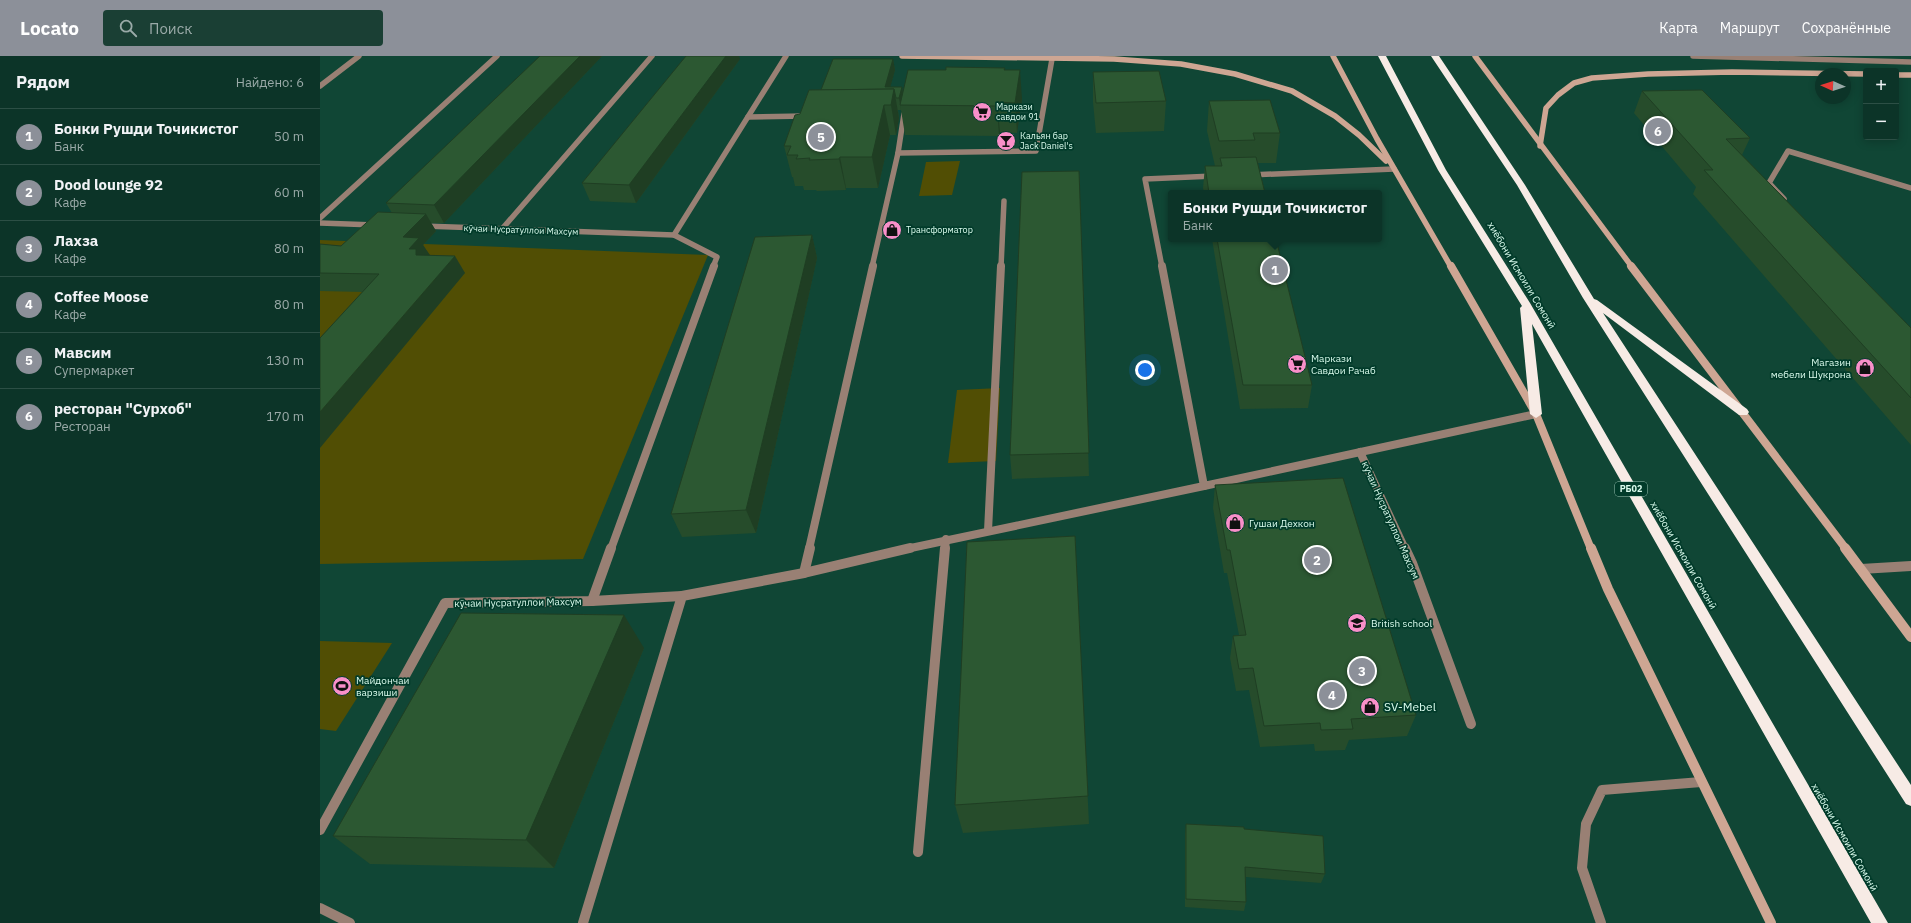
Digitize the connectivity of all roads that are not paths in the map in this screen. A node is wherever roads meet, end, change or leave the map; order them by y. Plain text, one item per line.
1 (360, 56) edge
2 (497, 56) edge
3 (652, 56) edge
4 (786, 56) edge
5 (902, 56) edge
6 (1333, 56) edge
7 (1382, 56) edge
8 (1435, 56) edge
9 (1475, 56) edge
10 (1693, 56) edge
11 (1052, 59) junction
12 (1911, 62) edge
13 (1863, 74) edge
14 (1899, 75) edge
15 (1911, 75) edge
16 (322, 84) edge
17 (906, 107) edge
18 (896, 114) edge
19 (904, 114) junction
20 (810, 116) edge
21 (748, 117) junction
22 (1540, 146) junction
23 (898, 153) junction
24 (1394, 169) junction
25 (1246, 175) edge
26 (1223, 176) edge
27 (1911, 188) edge
28 (1004, 201) dead end
29 (1791, 206) edge
30 (320, 218) edge
31 (320, 223) edge
32 (383, 225) edge
33 (415, 226) edge
34 (502, 229) junction
35 (674, 235) junction
36 (1588, 298) junction
37 (1525, 303) junction
38 (1743, 412) junction
39 (1536, 414) junction
40 (1360, 452) junction
41 (1204, 486) junction
42 (988, 531) junction
43 (946, 539) junction
44 (1911, 566) edge
45 (1861, 569) junction
46 (804, 573) junction
47 (682, 596) junction
48 (592, 601) junction
49 (1911, 637) edge
50 (1471, 724) dead end
51 (1701, 782) junction
52 (1911, 799) edge
53 (320, 830) edge
54 (918, 852) dead end
55 (320, 908) edge
56 (350, 923) edge
57 (583, 923) edge
58 (1601, 923) edge
59 (1771, 923) edge
60 (1880, 923) edge

1 - 16 street
2 - 30 street
3 - 34 street
4 - 21 street
5 - 11 street
6 - 24 street
7 - 37 highway, хиёбони Исмоили Сомонӣ / РБ02
8 - 36 highway
9 - 22 street
10 - 12 street
11 - 23 street
11 - 24 street
13 - 22 street
14 - 15 street
17 - 19 street
18 - 19 street
19 - 23 street
20 - 21 street
21 - 35 street
22 - 38 street
23 - 46 street
24 - 25 street
24 - 39 street
26 - 41 street
27 - 29 street
28 - 42 street
31 - 32 street
33 - 34 street, кӯчаи Нусратуллои Махсум
34 - 35 street, кӯчаи Нусратуллои Махсум
35 - 48 street, кӯчаи Нусратуллои Махсум
36 - 38 highway
36 - 52 highway
37 - 39 highway
37 - 60 highway, хиёбони Исмоили Сомонӣ / РБ02
38 - 45 street
39 - 40 street, кӯчаи Нусратуллои Махсум
39 - 51 street
40 - 41 street, кӯчаи Нусратуллои Махсум
40 - 50 street, кӯчаи Нусратуллои Махсум
41 - 42 street, кӯчаи Нусратуллои Махсум
42 - 43 street, кӯчаи Нусратуллои Махсум
43 - 46 street, кӯчаи Нусратуллои Махсум
43 - 54 street
44 - 45 street
45 - 49 street
46 - 47 street, кӯчаи Нусратуллои Махсум
47 - 48 street, кӯчаи Нусратуллои Махсум
47 - 57 street
48 - 53 street, кӯчаи Нусратуллои Махсум
51 - 58 street
51 - 59 street
55 - 56 street

